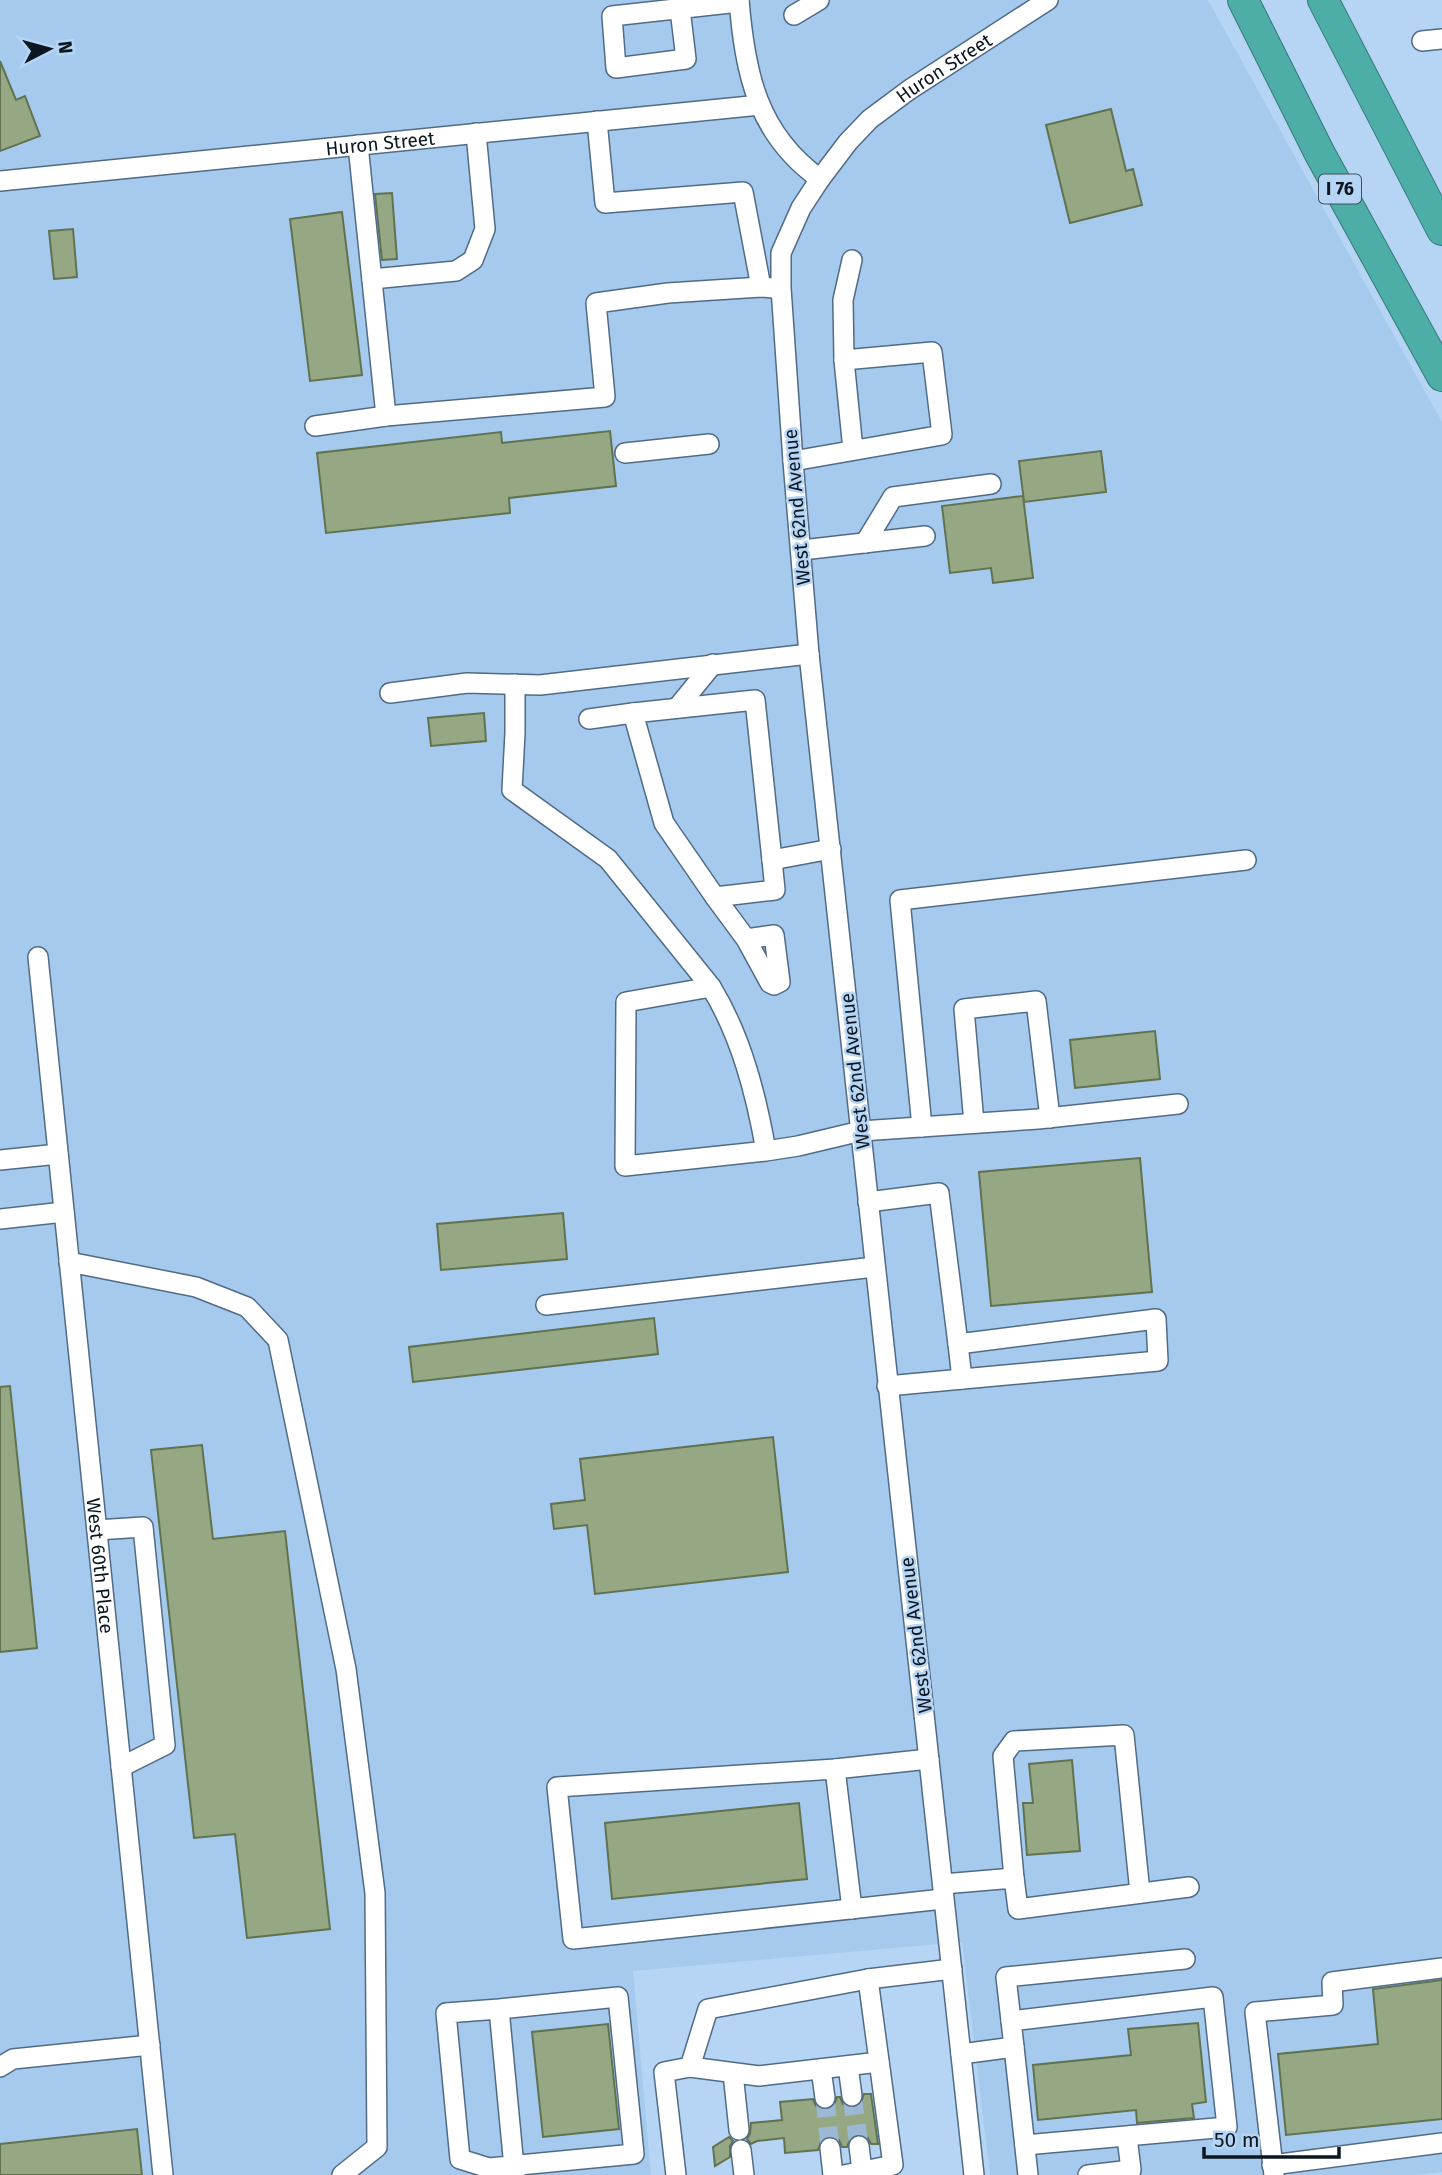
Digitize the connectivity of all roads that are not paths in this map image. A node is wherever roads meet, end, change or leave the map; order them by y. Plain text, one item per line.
1 (819, 0) edge
2 (1048, 0) edge
3 (1243, 0) edge
4 (1323, 0) edge
5 (739, 1) edge
6 (680, 9) dead end
7 (794, 15) dead end
8 (1442, 39) edge
9 (1422, 41) dead end
10 (760, 105) junction
11 (597, 121) junction
12 (476, 133) junction
13 (358, 145) junction
14 (820, 179) junction
15 (0, 181) edge
16 (1442, 230) edge
17 (852, 260) dead end
18 (372, 279) junction
19 (761, 287) junction
20 (781, 288) junction
21 (844, 360) junction
22 (1442, 376) edge
23 (386, 416) junction
24 (316, 426) dead end
25 (709, 444) dead end
26 (853, 450) junction
27 (625, 453) dead end
28 (793, 461) junction
29 (991, 484) dead end
30 (925, 537) dead end
31 (865, 544) junction
32 (802, 550) junction
33 (809, 654) junction
34 (713, 664) junction
35 (515, 684) junction
36 (390, 693) dead end
37 (677, 708) junction
38 (633, 713) junction
39 (589, 719) dead end
40 (831, 849) junction
41 (772, 860) junction
42 (1246, 860) dead end
43 (715, 897) junction
44 (746, 939) dead end
45 (38, 957) dead end
46 (711, 987) junction
47 (1178, 1104) dead end
48 (1050, 1118) junction
49 (974, 1123) junction
50 (922, 1127) junction
51 (861, 1131) junction
52 (766, 1151) junction
53 (58, 1154) junction
54 (0, 1160) edge
55 (868, 1202) junction
56 (64, 1212) junction
57 (0, 1219) edge
58 (69, 1262) junction
59 (874, 1267) junction
60 (547, 1305) dead end
61 (958, 1344) junction
62 (962, 1379) junction
63 (887, 1385) junction
64 (97, 1530) junction
65 (929, 1759) junction
66 (121, 1767) junction
67 (835, 1769) junction
68 (1014, 1878) junction
69 (1189, 1887) dead end
70 (943, 1891) junction
71 (1140, 1893) junction
72 (852, 1909) junction
73 (1185, 1959) dead end
74 (1442, 1968) edge
75 (952, 1969) junction
76 (868, 1979) junction
77 (499, 2008) junction
78 (1011, 2021) junction
79 (150, 2045) junction
80 (1014, 2047) junction
81 (961, 2054) junction
82 (879, 2062) junction
83 (848, 2066) junction
84 (0, 2067) edge
85 (690, 2067) junction
86 (821, 2069) junction
87 (733, 2073) junction
88 (852, 2096) tunnel mouth
89 (825, 2098) tunnel mouth
90 (739, 2130) dead end
91 (1127, 2137) junction
92 (1442, 2144) edge
93 (1025, 2145) junction
94 (859, 2146) tunnel mouth
95 (830, 2148) tunnel mouth
96 (741, 2150) dead end
97 (1273, 2170) edge
98 (514, 2171) edge
99 (853, 2173) edge
100 (163, 2175) edge
101 (342, 2175) edge
102 (676, 2175) edge
103 (744, 2175) edge
104 (834, 2175) edge
105 (974, 2175) edge
106 (1028, 2175) edge
107 (1088, 2175) edge

1 - 7 street
2 - 14 street, Huron Street
3 - 22 highway, I 76
4 - 16 highway
5 - 6 street
5 - 10 street
8 - 9 street
10 - 11 street, Huron Street
10 - 14 street
11 - 12 street, Huron Street
11 - 19 street
12 - 13 street, Huron Street
12 - 18 street
13 - 15 street, Huron Street
13 - 18 street
14 - 20 street, West 62nd Avenue
17 - 21 street
18 - 23 street
19 - 20 street
19 - 23 street
20 - 28 street, West 62nd Avenue
21 - 26 street
21 - 26 street
23 - 24 street
25 - 27 street
26 - 28 street
28 - 32 street, West 62nd Avenue
29 - 31 street
30 - 31 street
31 - 32 street
32 - 33 street, West 62nd Avenue
33 - 34 street
33 - 40 street, West 62nd Avenue
34 - 35 street
34 - 37 street
35 - 36 street
35 - 46 street
37 - 38 street
37 - 41 street
38 - 39 street
38 - 43 street
40 - 41 street
40 - 51 street, West 62nd Avenue
41 - 43 street
42 - 50 street
43 - 44 street
45 - 53 street, West 60th Place
46 - 52 street
46 - 52 street
47 - 48 street
48 - 49 street
48 - 49 street
49 - 50 street
50 - 51 street
51 - 52 street
51 - 55 street, West 62nd Avenue
53 - 54 street
53 - 56 street, West 60th Place
55 - 59 street, West 62nd Avenue
55 - 61 street
56 - 57 street
56 - 58 street, West 60th Place
58 - 64 street, West 60th Place
58 - 101 street
59 - 60 street
59 - 63 street, West 62nd Avenue
61 - 62 street
61 - 62 street
62 - 63 street
63 - 65 street, West 62nd Avenue
64 - 66 street, West 60th Place
64 - 66 street
65 - 67 street
65 - 70 street, West 62nd Avenue
66 - 79 street, West 60th Place
67 - 72 street
67 - 72 street
68 - 70 street
68 - 71 street
68 - 71 street
69 - 71 street
70 - 72 street
70 - 75 street, West 62nd Avenue
73 - 78 street
74 - 97 street
75 - 76 street
75 - 81 street, West 62nd Avenue
76 - 82 street
76 - 85 street
77 - 98 street
77 - 98 street
77 - 98 street
78 - 80 street
78 - 91 street
79 - 84 street
79 - 100 street, West 60th Place
80 - 81 street
80 - 93 street
81 - 105 street, West 62nd Avenue
82 - 83 street
82 - 99 street
83 - 86 street
83 - 88 street
85 - 87 street
85 - 102 street
86 - 87 street
86 - 89 street
87 - 90 street
91 - 93 street
91 - 107 street
92 - 97 street
93 - 106 street
94 - 99 street
95 - 104 street
96 - 103 street

